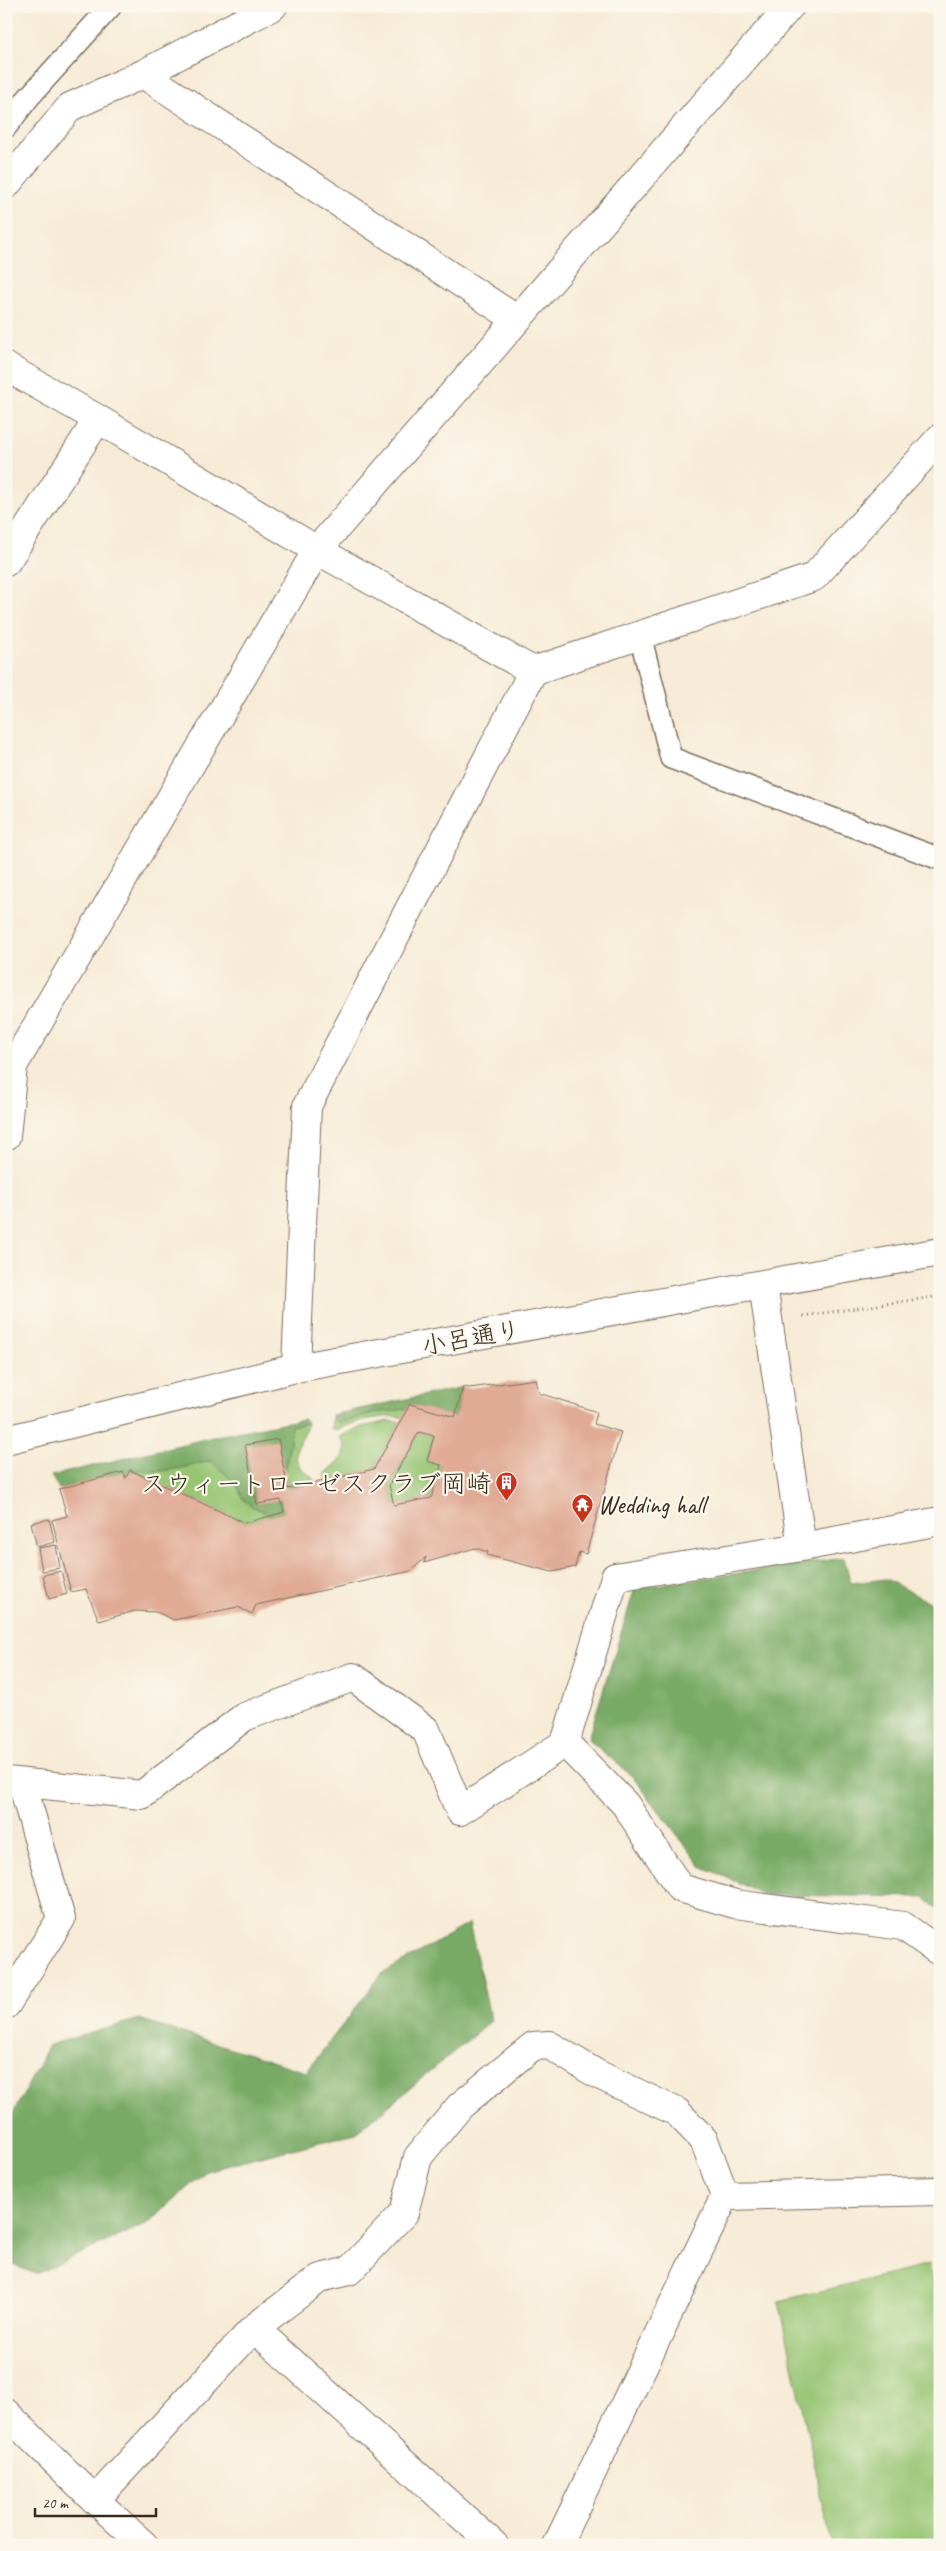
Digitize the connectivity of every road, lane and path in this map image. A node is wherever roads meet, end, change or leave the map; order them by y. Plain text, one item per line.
1 (111, 6) edge
2 (272, 6) edge
3 (790, 6) edge
4 (143, 74) junction
5 (6, 127) edge
6 (6, 185) edge
7 (516, 319) junction
8 (6, 367) edge
9 (98, 419) junction
10 (940, 438) edge
11 (317, 550) junction
12 (6, 562) edge
13 (640, 635) junction
14 (532, 671) junction
15 (940, 859) edge
16 (6, 1136) edge
17 (940, 1252) edge
18 (763, 1285) junction
19 (940, 1296) edge
20 (767, 1321) junction
21 (296, 1368) junction
22 (6, 1440) edge
23 (940, 1521) edge
24 (802, 1547) junction
25 (565, 1743) junction
26 (14, 1782) edge
27 (940, 1952) edge
28 (6, 2005) edge
29 (940, 2191) edge
30 (725, 2196) junction
31 (254, 2328) junction
32 (6, 2413) edge
33 (95, 2500) junction
34 (144, 2545) edge
35 (494, 2545) edge
36 (557, 2545) edge

1 - 5 lane
2 - 4 street
3 - 7 street
4 - 6 street
4 - 7 street
7 - 11 street
8 - 9 street
9 - 11 street
9 - 12 street
10 - 13 street
11 - 14 street
11 - 16 street
13 - 14 street
13 - 15 lane
14 - 21 street
17 - 18 street, 小呂通り
18 - 20 street
18 - 21 street, 小呂通り
19 - 20 path
20 - 24 street
21 - 22 street, 小呂通り
23 - 24 street
24 - 25 street
25 - 26 street
25 - 27 street
26 - 28 street
29 - 30 street
30 - 31 street
30 - 36 street
31 - 33 street
31 - 35 street
32 - 33 street
33 - 34 street

